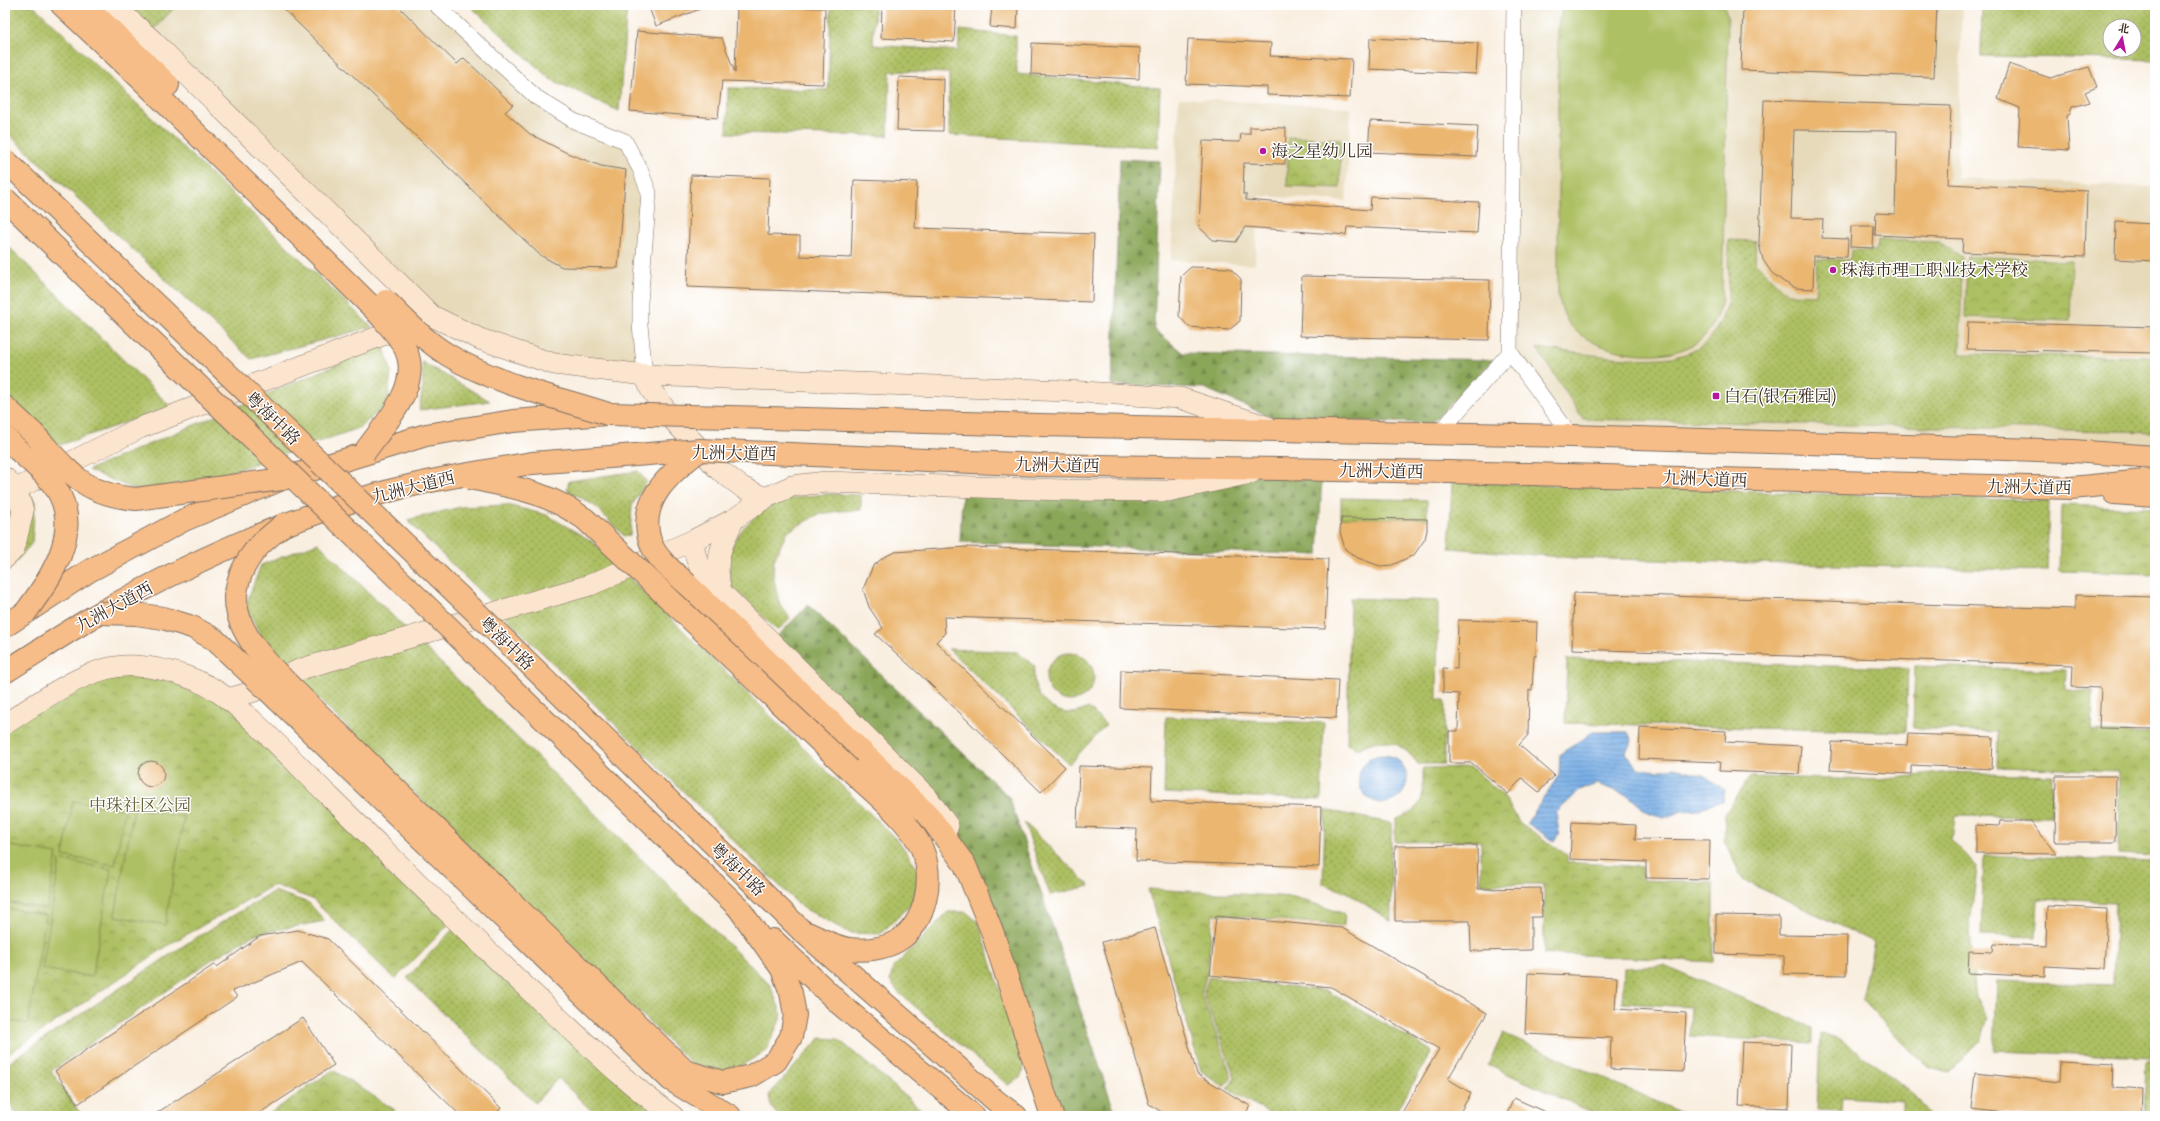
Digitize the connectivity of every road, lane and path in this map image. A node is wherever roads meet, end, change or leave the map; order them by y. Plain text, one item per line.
1 (62, 5) edge
2 (85, 5) edge
3 (113, 5) edge
4 (436, 5) edge
5 (1514, 5) edge
6 (5, 160) edge
7 (5, 199) edge
8 (381, 306) junction
9 (432, 316) junction
10 (1510, 352) junction
11 (645, 375) junction
12 (5, 407) edge
13 (608, 414) junction
14 (1274, 429) junction
15 (1440, 432) junction
16 (1571, 436) junction
17 (12, 443) edge
18 (2155, 446) edge
19 (700, 450) junction
20 (2073, 451) junction
21 (364, 454) junction
22 (2155, 457) edge
23 (1270, 469) junction
24 (457, 476) junction
25 (282, 479) junction
26 (2155, 480) edge
27 (11, 483) edge
28 (2071, 488) junction
29 (2155, 496) edge
30 (765, 498) junction
31 (734, 519) junction
32 (284, 524) junction
33 (694, 540) junction
34 (5, 558) edge
35 (721, 592) junction
36 (25, 613) junction
37 (100, 613) junction
38 (5, 626) edge
39 (5, 672) edge
40 (286, 695) junction
41 (227, 698) junction
42 (5, 724) edge
43 (966, 865) junction
44 (738, 907) junction
45 (802, 931) junction
46 (673, 1116) edge
47 (730, 1116) edge
48 (974, 1116) edge
49 (1016, 1116) edge
50 (1052, 1116) edge

1 - 8 main road
2 - 8 main road
3 - 9 main road
4 - 11 street
5 - 10 street
6 - 45 main road, 粤海中路, bridge
7 - 44 main road, 粤海中路, bridge
8 - 13 main road, bridge
8 - 21 main road, bridge
9 - 11 main road
9 - 27 main road
10 - 15 street
10 - 16 street
11 - 14 main road
11 - 30 main road
12 - 25 main road, bridge
13 - 14 main road, bridge
13 - 21 main road, bridge
14 - 15 main road
15 - 16 main road
16 - 20 main road
17 - 36 main road, bridge
18 - 20 main road
19 - 23 main road, 九洲大道西, bridge
19 - 24 main road, 九洲大道西, bridge
19 - 43 main road, bridge
20 - 22 main road
21 - 25 main road, bridge
23 - 28 main road, 九洲大道西
23 - 30 main road
24 - 32 main road, 九洲大道西, bridge
24 - 45 main road, bridge
25 - 36 main road, bridge
26 - 28 main road, 九洲大道西
27 - 34 main road
28 - 29 main road
30 - 31 main road
31 - 33 main road
31 - 35 main road
32 - 37 main road, 九洲大道西, bridge
32 - 40 main road, bridge
33 - 35 main road
33 - 41 main road
35 - 43 main road
36 - 38 main road
37 - 39 main road, 九洲大道西
37 - 40 main road, bridge
40 - 44 main road
40 - 47 main road
41 - 42 main road
41 - 46 main road
43 - 50 main road
44 - 48 main road, 粤海中路
45 - 49 main road, 粤海中路

